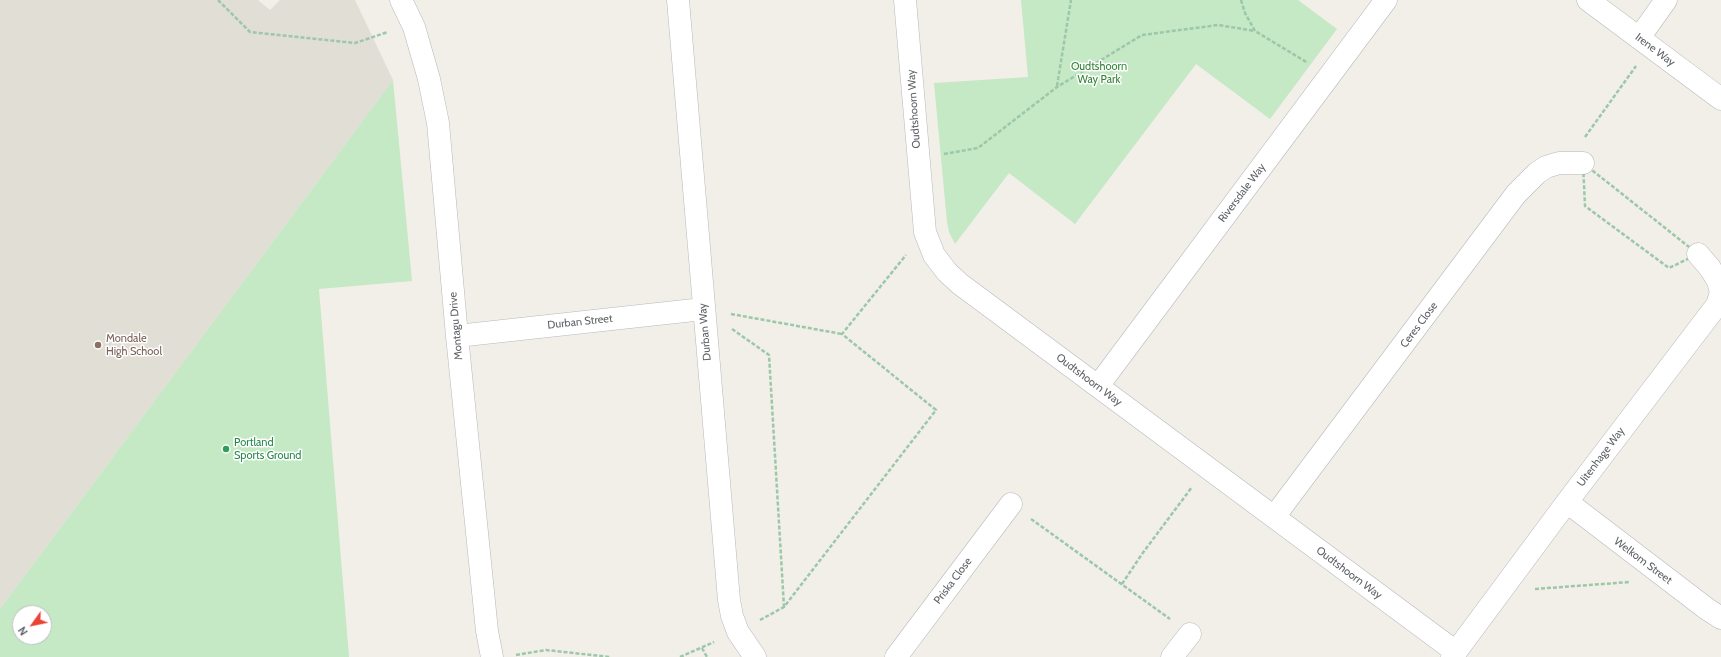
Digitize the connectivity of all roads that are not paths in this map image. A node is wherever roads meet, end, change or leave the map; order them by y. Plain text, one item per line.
1 (401, 0) edge
2 (678, 0) edge
3 (905, 0) edge
4 (1386, 0) edge
5 (1588, 0) edge
6 (1666, 0) edge
7 (1639, 38) junction
8 (1721, 99) edge
9 (1583, 163) road end
10 (1698, 254) road end
11 (703, 309) junction
12 (457, 336) junction
13 (1098, 386) junction
14 (1567, 502) junction
15 (1011, 504) road end
16 (1274, 517) junction
17 (1721, 618) edge
18 (1190, 634) road end
19 (1454, 655) edge
20 (502, 656) edge
21 (755, 657) edge
22 (896, 657) edge
23 (1172, 657) edge

1 - 12 street, Montagu Drive
2 - 11 street, Durban Way
3 - 13 street, Oudtshoorn Way
4 - 13 street, Riversdale Way
5 - 7 street, Irene Way
6 - 7 street
7 - 8 street, Irene Way
9 - 16 street, Ceres Close
10 - 14 street, Uitenhage Way
11 - 12 street, Durban Street
11 - 21 street, Durban Way
12 - 20 street, Montagu Drive
13 - 16 street, Oudtshoorn Way
14 - 17 street, Welkom Street
14 - 19 street, Uitenhage Way
15 - 22 street, Priska Close
16 - 19 street, Oudtshoorn Way
18 - 23 street

